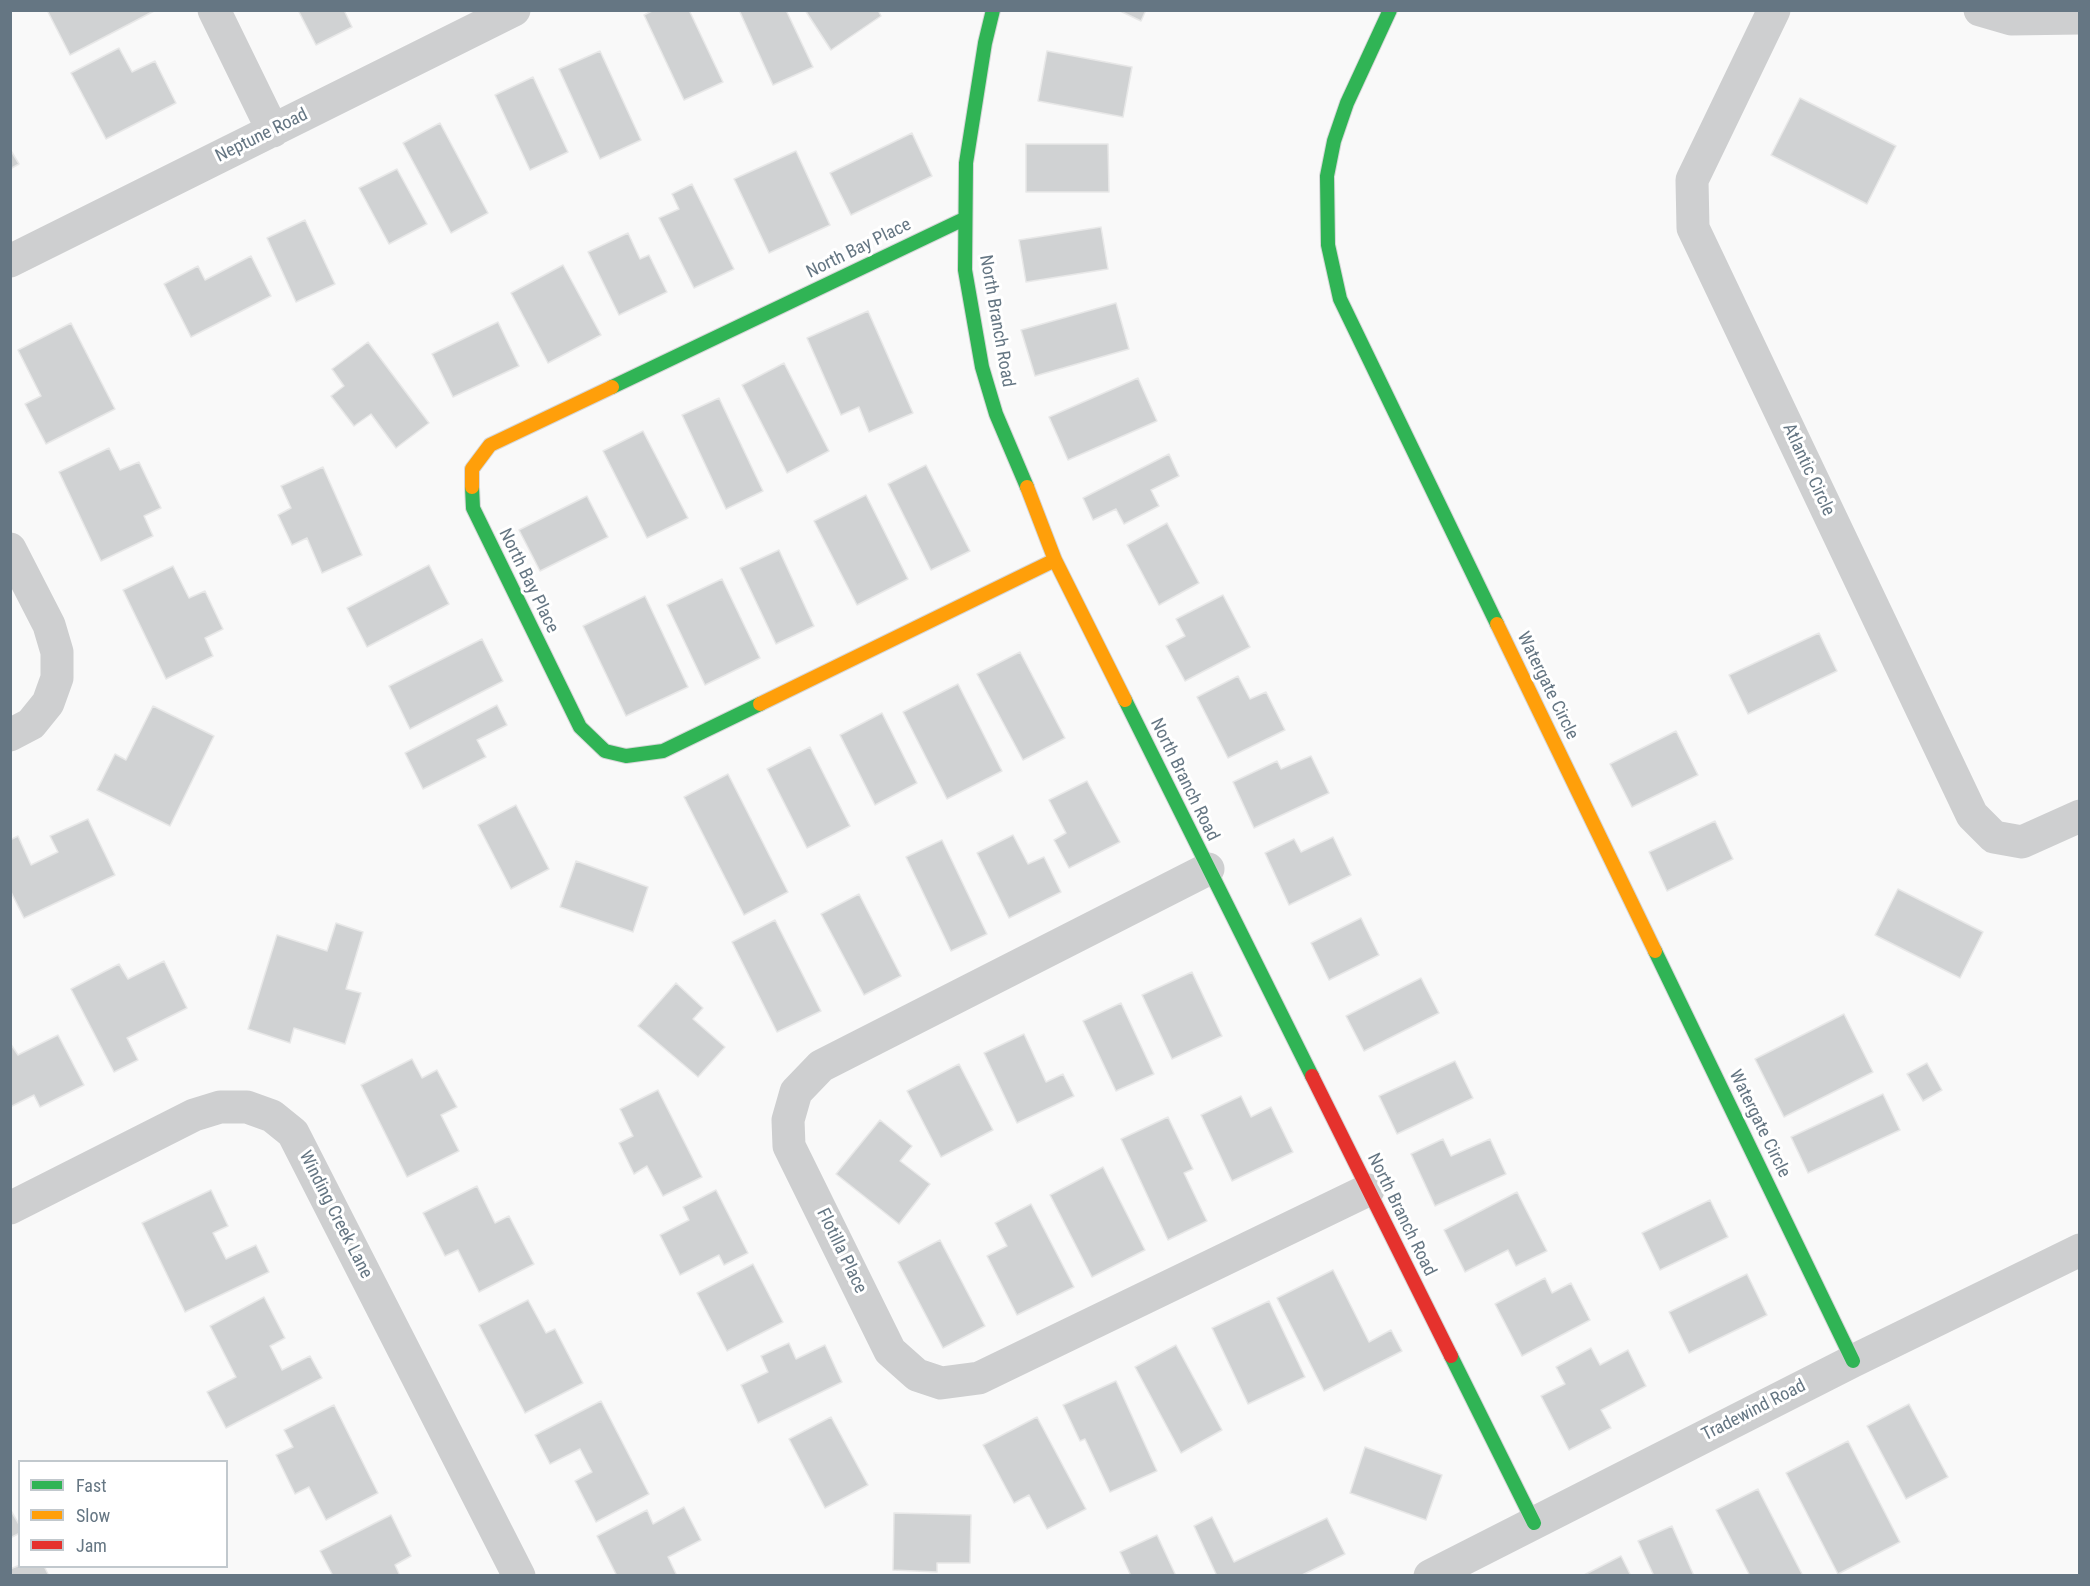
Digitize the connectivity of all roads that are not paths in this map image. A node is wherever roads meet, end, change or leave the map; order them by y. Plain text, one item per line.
1 (214, 10) edge
2 (514, 10) edge
3 (993, 10) edge
4 (1389, 10) edge
5 (1774, 10) edge
6 (1980, 10) edge
7 (2079, 18) edge
8 (273, 130) junction
9 (964, 219) junction
10 (10, 261) edge
11 (10, 549) edge
12 (1055, 560) junction
13 (10, 735) edge
14 (2079, 816) edge
15 (1208, 869) junction
16 (1368, 1190) junction
17 (10, 1208) edge
18 (2079, 1250) edge
19 (1853, 1361) junction
20 (1534, 1523) junction
21 (519, 1575) edge
22 (1430, 1575) edge

1 - 8 street
2 - 8 street, Neptune Road
3 - 9 street, North Branch Road
4 - 19 street, Watergate Circle
5 - 14 street, Atlantic Circle
6 - 7 street
8 - 10 street, Neptune Road
9 - 12 street, North Branch Road
9 - 12 street, North Bay Place
11 - 13 street
12 - 15 street, North Branch Road
15 - 16 street, North Branch Road
15 - 16 street, Flotilla Place
16 - 20 street, North Branch Road
17 - 21 street, Winding Creek Lane
18 - 19 street, Tradewind Road
19 - 20 street, Tradewind Road
20 - 22 street, Tradewind Road

